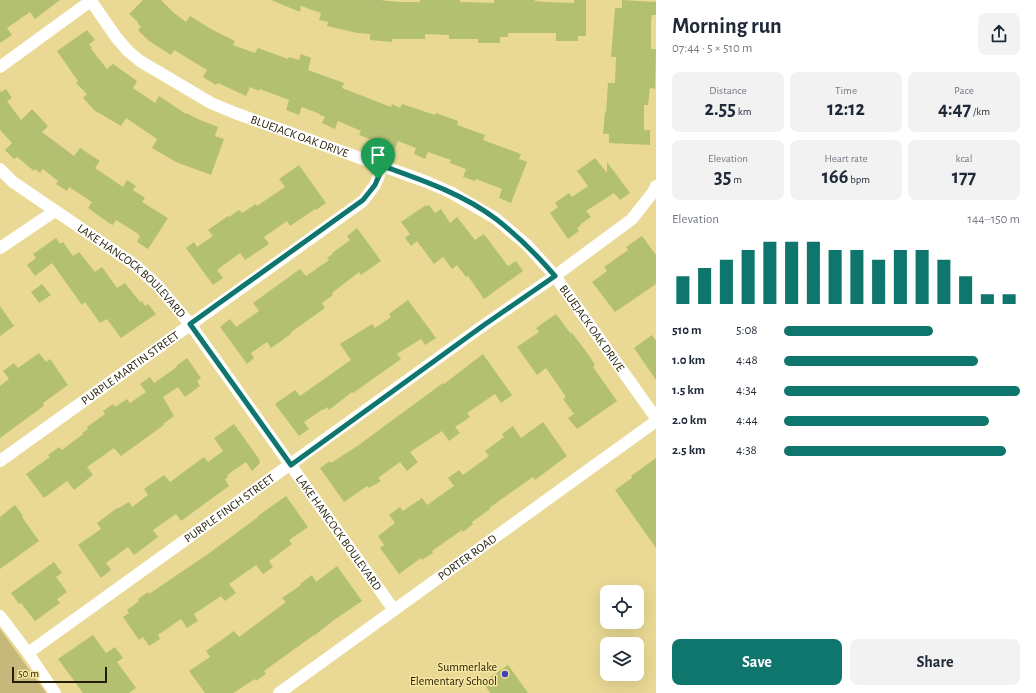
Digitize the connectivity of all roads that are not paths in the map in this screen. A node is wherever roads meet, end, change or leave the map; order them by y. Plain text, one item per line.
1 (92, 0) edge
2 (0, 67) edge
3 (383, 166) junction
4 (0, 168) edge
5 (656, 186) edge
6 (55, 211) junction
7 (0, 248) edge
8 (555, 276) junction
9 (190, 324) junction
10 (656, 420) edge
11 (0, 461) edge
12 (291, 465) junction
13 (394, 610) junction
14 (0, 616) edge
15 (28, 653) junction
16 (55, 693) edge
17 (279, 693) edge

1 - 2 street
1 - 3 street, BLUEJACK OAK DRIVE
3 - 8 street, BLUEJACK OAK DRIVE
3 - 9 street, PURPLE MARTIN STREET
4 - 6 street, LAKE HANCOCK BOULEVARD
5 - 8 street, PURPLE FINCH STREET
6 - 7 street
6 - 9 street, LAKE HANCOCK BOULEVARD
8 - 10 street, BLUEJACK OAK DRIVE
8 - 12 street, PURPLE FINCH STREET
9 - 11 street, PURPLE MARTIN STREET
9 - 12 street, LAKE HANCOCK BOULEVARD
10 - 13 street, PORTER ROAD
12 - 13 street, LAKE HANCOCK BOULEVARD
12 - 15 street, PURPLE FINCH STREET
13 - 17 street, PORTER ROAD
14 - 15 street
15 - 16 street

